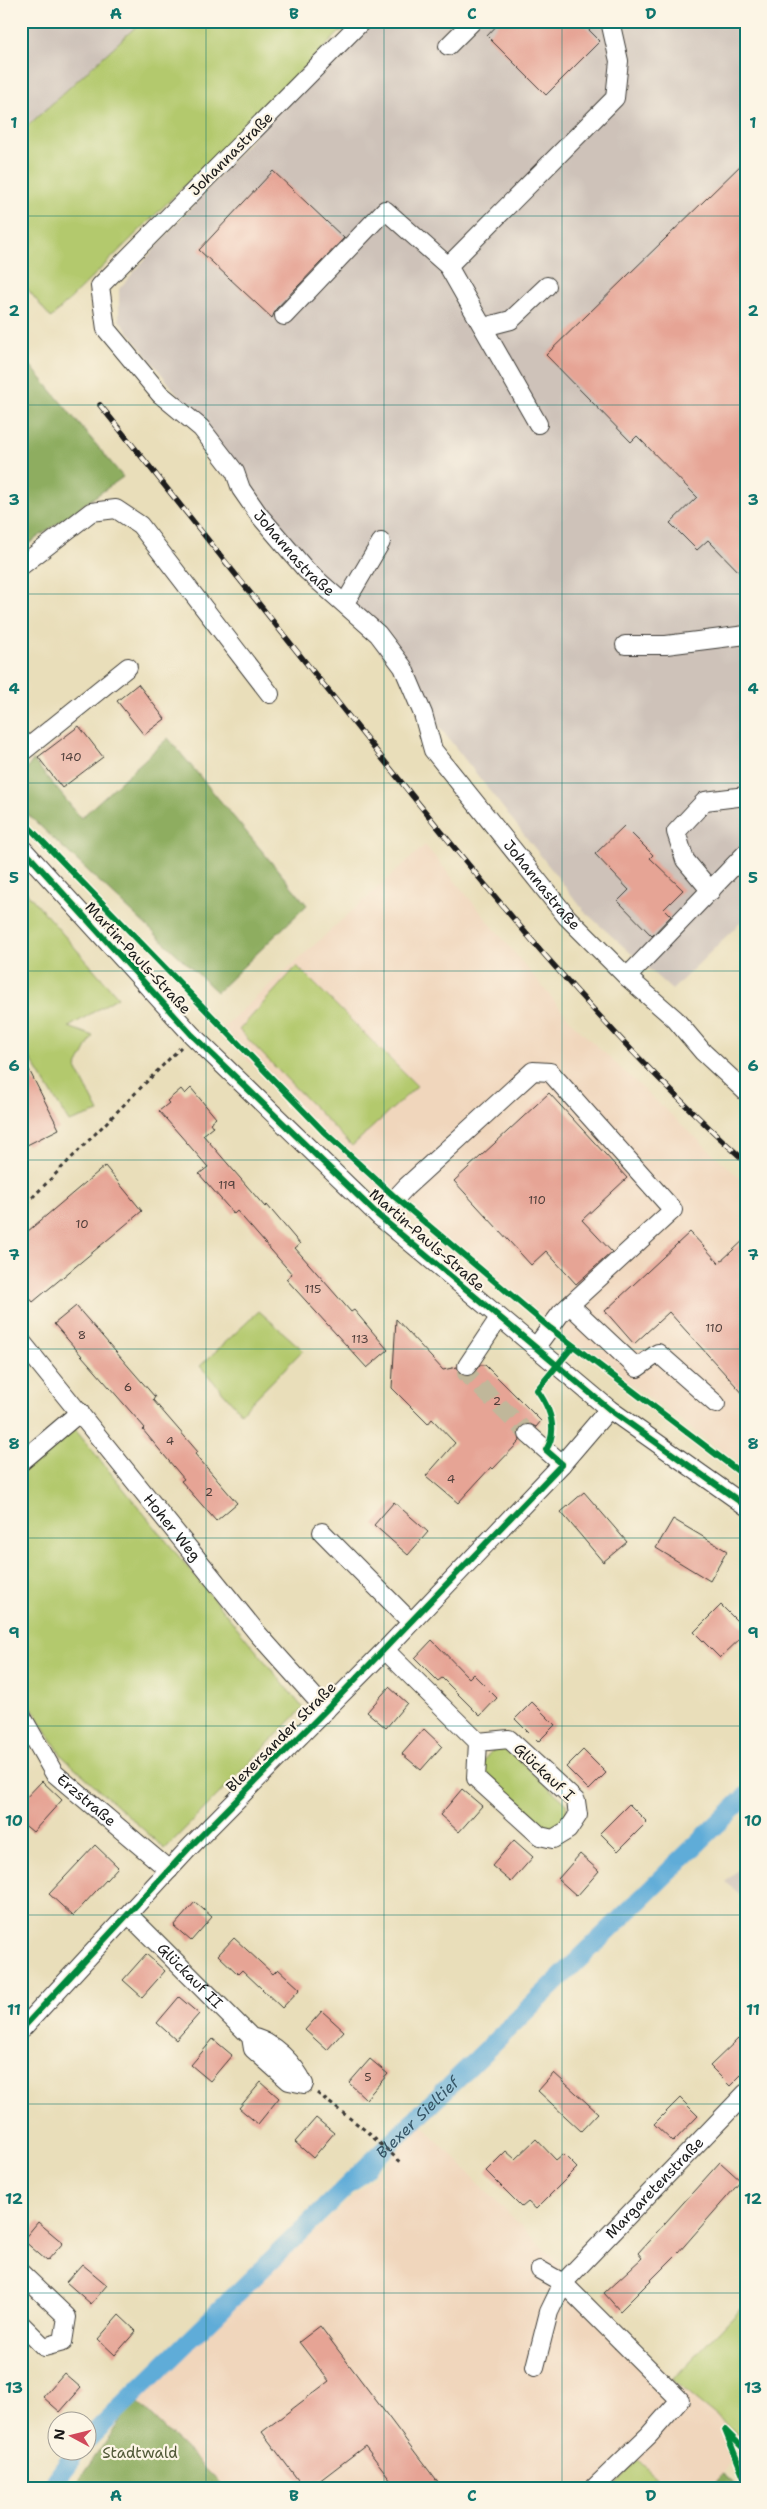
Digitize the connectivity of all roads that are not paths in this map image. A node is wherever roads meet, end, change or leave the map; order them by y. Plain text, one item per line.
1 (362, 21) edge
2 (473, 21) edge
3 (610, 21) edge
4 (448, 46) dead end
5 (448, 266) junction
6 (547, 286) dead end
7 (284, 316) dead end
8 (484, 326) junction
9 (538, 424) dead end
10 (381, 542) dead end
11 (21, 566) edge
12 (345, 603) junction
13 (746, 636) edge
14 (626, 645) dead end
15 (128, 667) dead end
16 (270, 694) dead end
17 (21, 753) edge
18 (746, 796) edge
19 (21, 847) edge
20 (746, 853) edge
21 (711, 891) junction
22 (627, 977) junction
23 (746, 1092) edge
24 (379, 1216) junction
25 (570, 1305) junction
26 (499, 1318) junction
27 (21, 1341) edge
28 (535, 1348) junction
29 (467, 1366) dead end
30 (716, 1404) dead end
31 (609, 1409) junction
32 (80, 1412) junction
33 (528, 1434) tunnel mouth
34 (21, 1462) edge
35 (562, 1464) junction
36 (746, 1506) edge
37 (322, 1532) dead end
38 (411, 1622) junction
39 (384, 1650) junction
40 (326, 1710) junction
41 (21, 1715) edge
42 (478, 1742) junction
43 (169, 1870) junction
44 (129, 1915) junction
45 (21, 2030) edge
46 (304, 2084) road end
47 (746, 2093) edge
48 (540, 2270) dead end
49 (21, 2274) edge
50 (563, 2283) junction
51 (21, 2324) edge
52 (535, 2367) dead end
53 (594, 2488) edge

1 - 12 street, Johannastraße
2 - 4 street
3 - 5 street
5 - 7 street
5 - 8 street
6 - 8 street
8 - 9 street
10 - 12 street
11 - 16 street
12 - 22 street, Johannastraße
13 - 14 street
15 - 17 street
18 - 21 street
19 - 24 street, Martin-Pauls-Straße
20 - 21 street
21 - 22 street
22 - 23 street, Johannastraße
24 - 25 street
24 - 26 street, Martin-Pauls-Straße
25 - 28 street
25 - 30 street
26 - 28 street, Martin-Pauls-Straße
26 - 29 street
27 - 32 street, Hoher Weg
28 - 31 street, Martin-Pauls-Straße
31 - 35 street, Blexersander Straße
31 - 36 street, Martin-Pauls-Straße
32 - 34 street
32 - 40 street, Hoher Weg
33 - 35 street
35 - 38 street, Blexersander Straße
37 - 38 street
38 - 39 street, Blexersander Straße
39 - 40 street, Blexersander Straße
39 - 42 street
40 - 43 street, Blexersander Straße
41 - 43 street, Erzstraße
42 - 42 street, Glückauf I
43 - 44 street, Blexersander Straße
44 - 45 street, Blexersander Straße
44 - 46 street, Glückauf II
47 - 50 street, Margaretenstraße
48 - 50 street
49 - 51 street
50 - 52 street, Margaretenstraße
50 - 53 street

